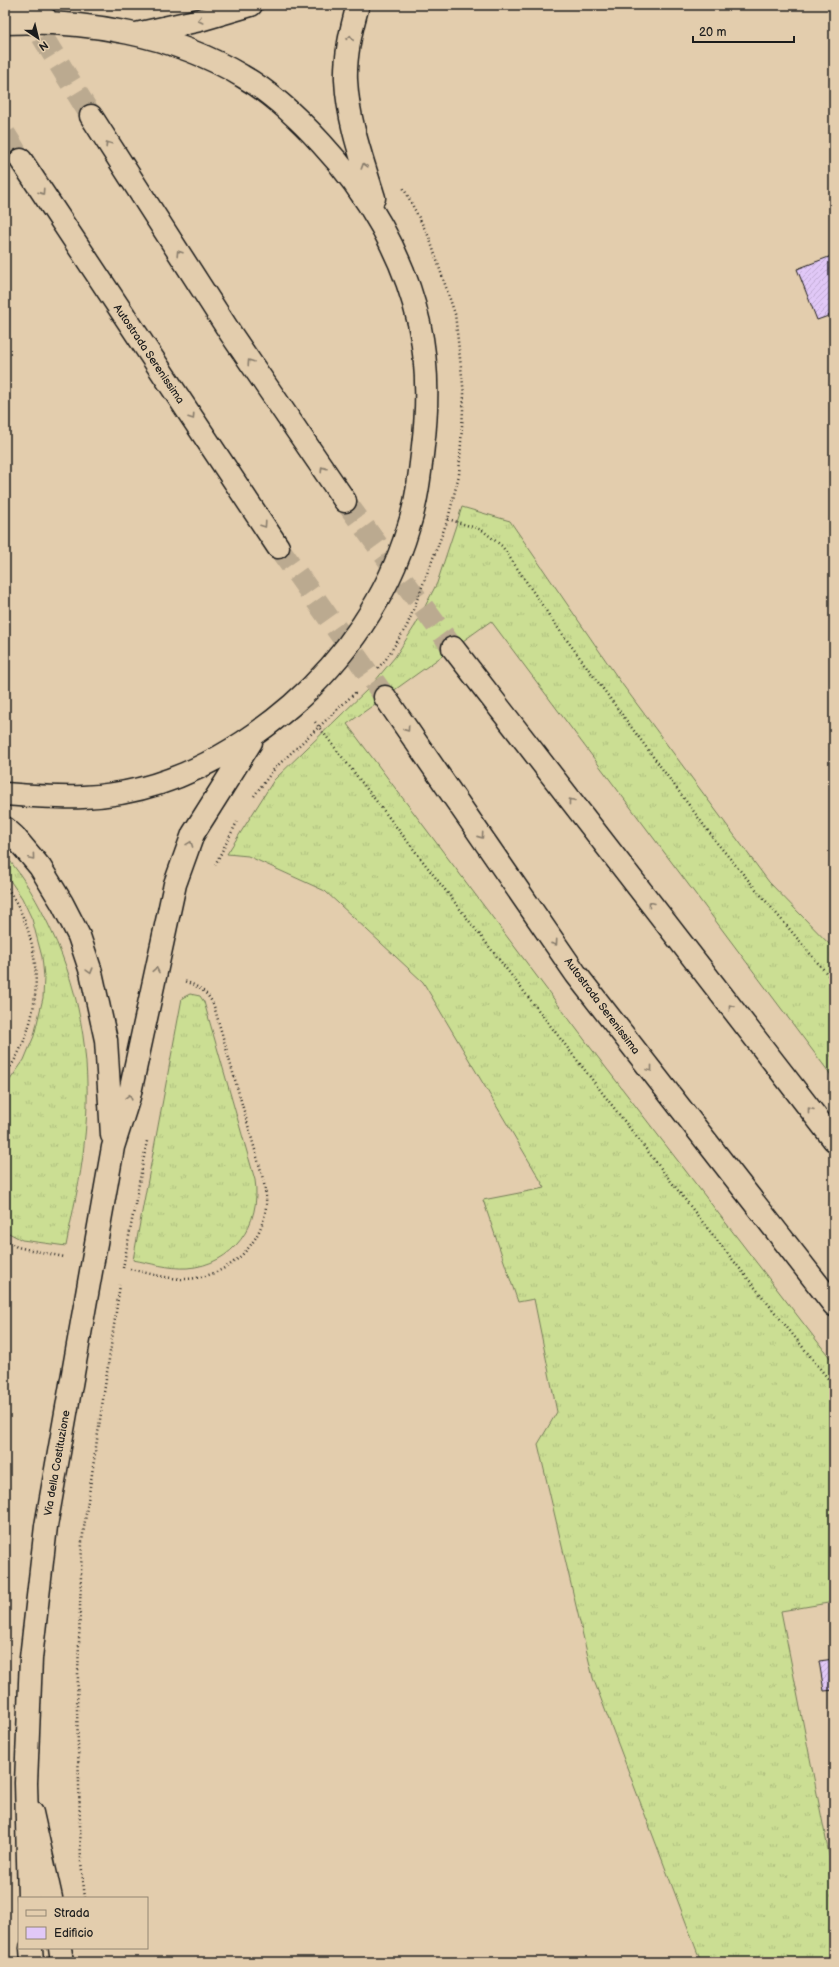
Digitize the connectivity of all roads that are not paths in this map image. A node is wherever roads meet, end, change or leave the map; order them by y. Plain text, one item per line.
1 (14, 5) edge
2 (251, 5) edge
3 (358, 5) edge
4 (5, 23) edge
5 (56, 23) junction
6 (135, 34) junction
7 (91, 116) tunnel mouth
8 (21, 160) tunnel mouth
9 (383, 230) junction
10 (345, 501) tunnel mouth
11 (278, 547) tunnel mouth
12 (453, 648) tunnel mouth
13 (385, 697) tunnel mouth
14 (257, 733) junction
15 (5, 794) edge
16 (5, 828) edge
17 (834, 1140) edge
18 (113, 1147) junction
19 (834, 1305) edge
20 (26, 1783) junction
21 (29, 1897) edge
22 (51, 1897) edge
23 (31, 1949) edge
24 (60, 1949) edge
25 (32, 1962) edge
26 (62, 1962) edge

1 - 5 main road
2 -> 6 main road
9 -> 3 main road
4 - 5 main road
5 - 6 main road
6 - 9 main road
10 -> 7 main road
8 -> 11 main road, Autostrada Serenissima
9 - 14 main road
17 -> 12 main road
13 -> 19 main road, Autostrada Serenissima
14 - 15 main road
18 -> 14 main road
16 -> 18 main road
18 - 20 main road, Via della Costituzione
20 - 21 main road, Via della Costituzione
20 - 22 main road, Via della Costituzione
23 - 25 main road
24 - 26 main road

